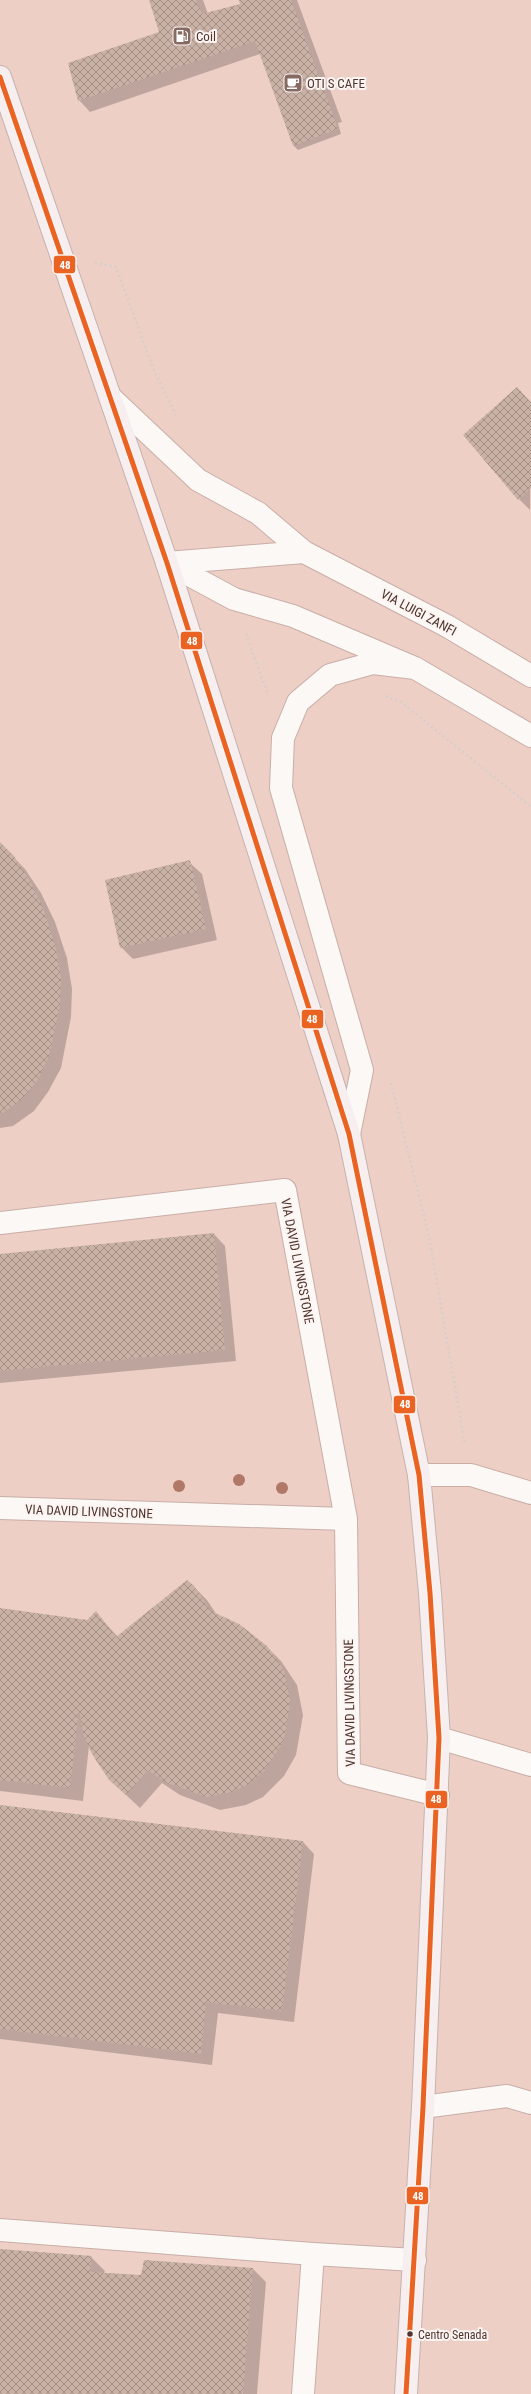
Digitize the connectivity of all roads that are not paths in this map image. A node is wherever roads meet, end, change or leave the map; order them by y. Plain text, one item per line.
1 (0, 77) edge
2 (110, 397) junction
3 (304, 552) junction
4 (167, 563) junction
5 (415, 668) junction
6 (531, 676) edge
7 (531, 736) edge
8 (348, 1134) junction
9 (0, 1223) edge
10 (419, 1475) junction
11 (531, 1494) edge
12 (0, 1508) edge
13 (346, 1519) junction
14 (439, 1738) junction
15 (530, 1759) edge
16 (438, 1795) junction
17 (531, 2103) edge
18 (423, 2107) junction
19 (0, 2230) edge
20 (313, 2254) junction
21 (415, 2260) junction
22 (303, 2394) edge
23 (406, 2394) edge

1 - 2 main road
2 - 3 street, VIA LUIGI ZANFI
2 - 4 main road
3 - 4 street
3 - 6 street, VIA LUIGI ZANFI
4 - 5 street
4 - 8 main road
5 - 7 street
5 - 8 street
8 - 10 main road
9 - 13 street, VIA DAVID LIVINGSTONE
10 - 11 street
10 - 14 main road
12 - 13 street, VIA DAVID LIVINGSTONE
13 - 16 street, VIA DAVID LIVINGSTONE
14 - 15 street
14 - 16 main road
16 - 18 main road
17 - 18 street
18 - 21 main road
19 - 20 street
20 - 21 street
20 - 22 street
21 - 23 main road

